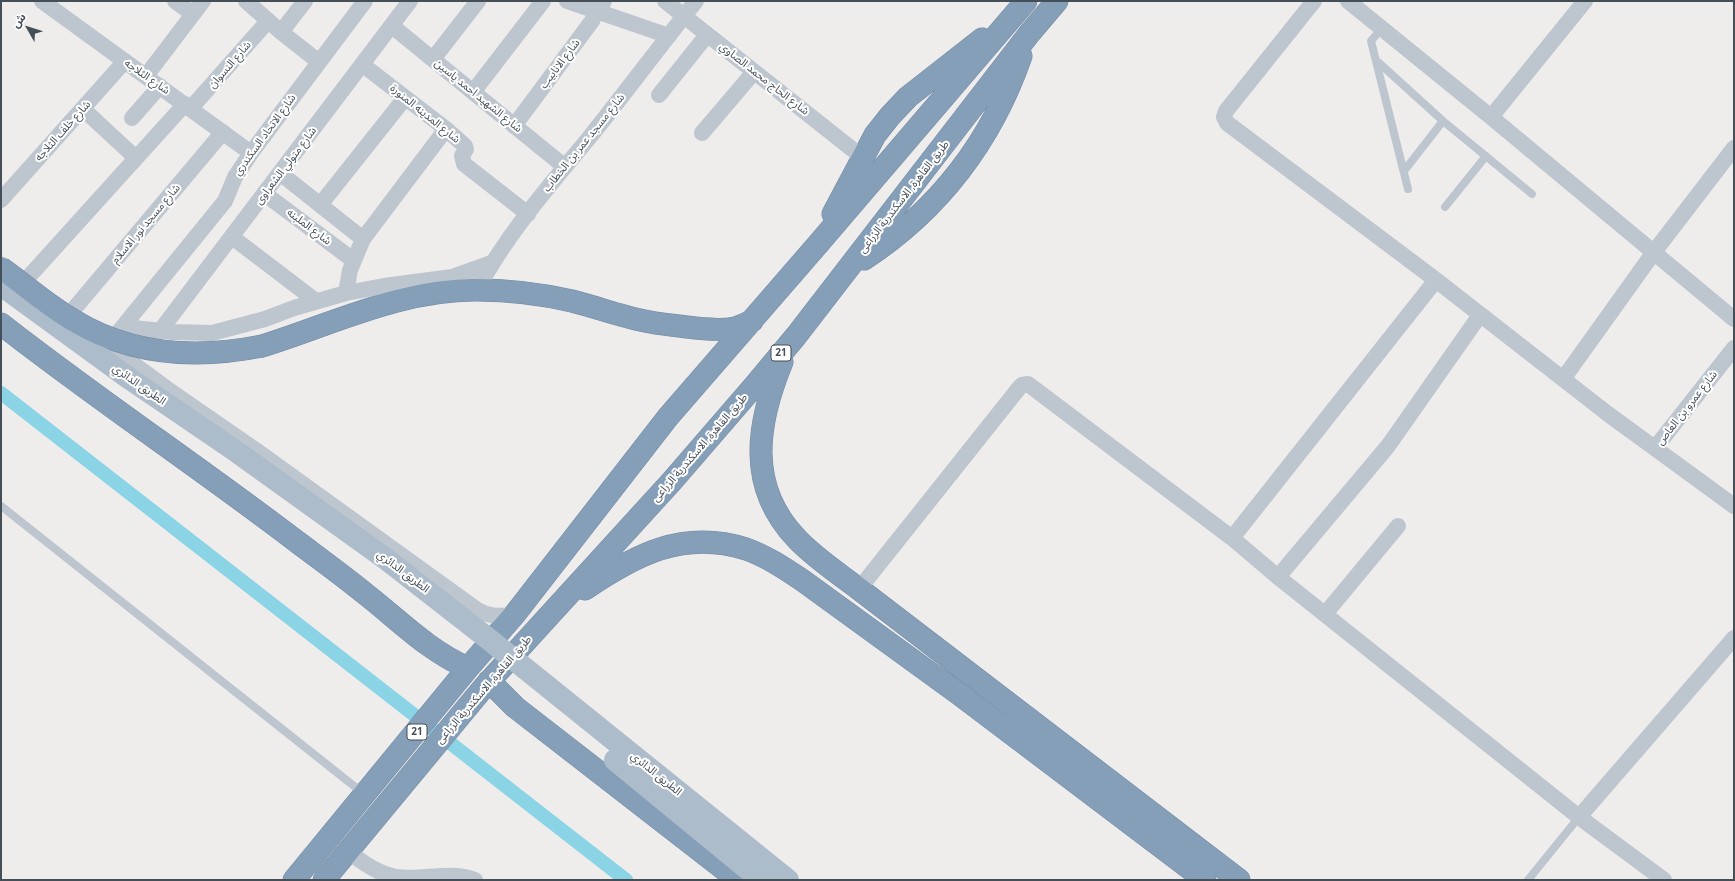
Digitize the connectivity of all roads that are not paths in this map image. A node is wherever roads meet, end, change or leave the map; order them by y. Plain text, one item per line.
1 (42, 1) edge
2 (175, 1) edge
3 (203, 1) edge
4 (246, 1) edge
5 (305, 1) edge
6 (365, 1) edge
7 (410, 1) edge
8 (478, 1) edge
9 (543, 1) edge
10 (568, 1) edge
11 (665, 1) edge
12 (696, 1) edge
13 (1026, 1) edge
14 (1057, 1) edge
15 (1314, 1) edge
16 (1348, 1) edge
17 (1585, 1) edge
18 (600, 6) edge
19 (193, 14) junction
20 (684, 16) junction
21 (268, 21) junction
22 (1009, 21) junction
23 (392, 26) junction
24 (1382, 28) junction
25 (281, 32) junction
26 (1029, 34) junction
27 (707, 35) junction
28 (669, 36) junction
29 (433, 59) junction
30 (125, 61) junction
31 (319, 62) junction
32 (1378, 62) junction
33 (363, 65) junction
34 (754, 72) junction
35 (146, 76) junction
36 (160, 86) junction
37 (473, 92) junction
38 (659, 95) dead end
39 (405, 98) junction
40 (188, 106) junction
41 (83, 109) junction
42 (1491, 117) junction
43 (132, 118) dead end
44 (1443, 121) junction
45 (514, 126) junction
46 (446, 129) junction
47 (223, 132) junction
48 (702, 133) dead end
49 (1734, 148) edge
50 (251, 153) junction
51 (1486, 156) junction
52 (862, 157) junction
53 (136, 158) junction
54 (565, 167) junction
55 (1404, 171) junction
56 (280, 173) junction
57 (1408, 189) dead end
58 (265, 194) junction
59 (1532, 194) dead end
60 (1, 200) edge
61 (320, 205) junction
62 (1445, 207) dead end
63 (528, 214) junction
64 (232, 237) junction
65 (363, 239) junction
66 (819, 243) junction
67 (1654, 252) junction
68 (353, 260) junction
69 (491, 263) junction
70 (1, 266) edge
71 (846, 270) junction
72 (1436, 280) junction
73 (24, 282) junction
74 (1, 285) edge
75 (477, 290) junction
76 (346, 293) junction
77 (316, 301) junction
78 (1, 303) edge
79 (1480, 315) junction
80 (68, 316) junction
81 (1734, 319) edge
82 (752, 321) junction
83 (1, 324) edge
84 (123, 327) junction
85 (160, 331) junction
86 (796, 336) junction
87 (108, 345) junction
88 (1734, 348) edge
89 (1563, 379) junction
90 (1655, 448) junction
91 (1, 506) edge
92 (1734, 506) edge
93 (1398, 526) dead end
94 (1232, 538) junction
95 (1278, 577) junction
96 (859, 589) junction
97 (551, 613) junction
98 (515, 614) junction
99 (1325, 614) junction
100 (1734, 638) edge
101 (467, 670) junction
102 (973, 675) junction
103 (487, 684) junction
104 (959, 694) junction
105 (366, 792) junction
106 (1579, 817) junction
107 (347, 851) junction
108 (294, 880) edge
109 (324, 880) edge
110 (475, 880) edge
111 (738, 880) edge
112 (761, 880) edge
113 (788, 880) edge
114 (1205, 880) edge
115 (1239, 880) edge
116 (1528, 880) edge
117 (1664, 880) edge

1 - 30 street, شارع الثلاجه
2 - 19 street
3 - 19 street
4 - 21 street
5 - 25 street
6 - 31 street, شارع الاتحاد السكندري
7 - 23 street, شارع متولي الشعراوى
8 - 29 street
9 - 37 street
10 - 18 street
11 - 20 street, شارع الحاج محمد الصاوي
12 - 20 street, شارع مسجد عمر بن الخطاب
13 - 22 highway, 21
14 - 26 highway, طريق القاهرة, الاسكندرية الزراعى / 21
15 - 72 street
16 - 24 street
17 - 42 street
18 - 28 street
18 - 45 street, شارع الانابيب
19 - 35 street
20 - 27 street, شارع الحاج محمد الصاوي
20 - 28 street, شارع مسجد عمر بن الخطاب
21 - 25 street
21 - 40 street, شارع النسوان
22 - 52 highway
22 - 66 highway, 21
23 - 29 street, شارع الشهيد احمد ياسين
23 - 33 street, شارع متولي الشعراوى
24 - 32 lane
24 - 42 street
25 - 31 street
26 - 71 highway, طريق القاهرة, الاسكندرية الزراعى / 21
26 - 71 highway
27 - 34 street, شارع الحاج محمد الصاوي
27 - 38 street
28 - 54 street, شارع مسجد عمر بن الخطاب
29 - 37 street, شارع الشهيد احمد ياسين
30 - 35 street, شارع الثلاجه
30 - 41 street, شارع خلف الثلاجه
31 - 50 street, شارع الاتحاد السكندري
32 - 44 lane
32 - 55 lane
33 - 39 street, شارع المدينه المنورة
33 - 56 street, شارع متولي الشعراوى
34 - 48 street
34 - 52 street, شارع الحاج محمد الصاوي
35 - 36 street, شارع الثلاجه
36 - 40 street, شارع الثلاجه
36 - 43 street
37 - 45 street, شارع الشهيد احمد ياسين
39 - 46 street, شارع المدينه المنورة
39 - 61 street
40 - 47 street, شارع الثلاجه
40 - 53 street, شارع النسوان
41 - 53 street
41 - 60 street, شارع خلف الثلاجه
42 - 67 street
44 - 51 lane
44 - 55 lane
45 - 54 street, شارع الشهيد احمد ياسين
46 - 63 street, شارع المدينه المنورة
46 - 65 street
47 - 50 street, شارع الثلاجه
47 - 80 street, شارع مسجد نور الاسلام
49 - 67 street
50 - 84 street, شارع الاتحاد السكندري
51 - 59 lane
51 - 62 lane
52 - 66 highway
53 - 73 street, شارع النسوان
54 - 63 street, شارع مسجد عمر بن الخطاب
55 - 57 lane
56 - 58 street, شارع متولي الشعراوى
56 - 61 street
58 - 64 street, شارع متولي الشعراوى
58 - 68 street, شارع الملبنه
61 - 65 street
63 - 69 street, شارع مسجد عمر بن الخطاب
64 - 77 street
64 - 85 street, شارع متولي الشعراوى
65 - 68 street
66 - 82 highway, 21
67 - 81 street
67 - 89 street
68 - 76 street
69 - 75 street, شارع مسجد عمر بن الخطاب
69 - 76 street
70 - 73 street
70 - 75 highway, bridge
71 - 86 highway, طريق القاهرة, الاسكندرية الزراعى / 21
72 - 79 street
72 - 94 street
73 - 80 street
74 - 113 main road, الطريق الدائري, bridge
75 - 82 highway
76 - 77 street
77 - 85 street
78 - 112 main road, الطريق الدائري, bridge
79 - 89 street
79 - 95 street
80 - 87 street
82 - 98 highway, 21
83 - 101 highway
84 - 85 street
84 - 87 street, شارع الاتحاد السكندري
86 - 96 highway
86 - 97 highway, طريق القاهرة, الاسكندرية الزراعى / 21
87 - 98 street
88 - 90 street, شارع عمرو بن العاص
89 - 90 street
90 - 92 street
91 - 105 lane
93 - 99 street
94 - 95 street
94 - 96 street
95 - 99 street
96 - 102 highway
97 - 103 highway, طريق القاهرة, الاسكندرية الزراعى / 21
97 - 104 highway
98 - 101 highway, 21
99 - 106 street
100 - 106 street
101 - 105 highway, 21
102 - 104 highway
102 - 115 highway
103 - 107 highway, طريق القاهرة, الاسكندرية الزراعى / 21
103 - 111 highway
104 - 114 highway
105 - 108 highway, 21
106 - 116 lane
106 - 117 street
107 - 109 highway, طريق القاهرة, الاسكندرية الزراعى / 21
107 - 110 street

